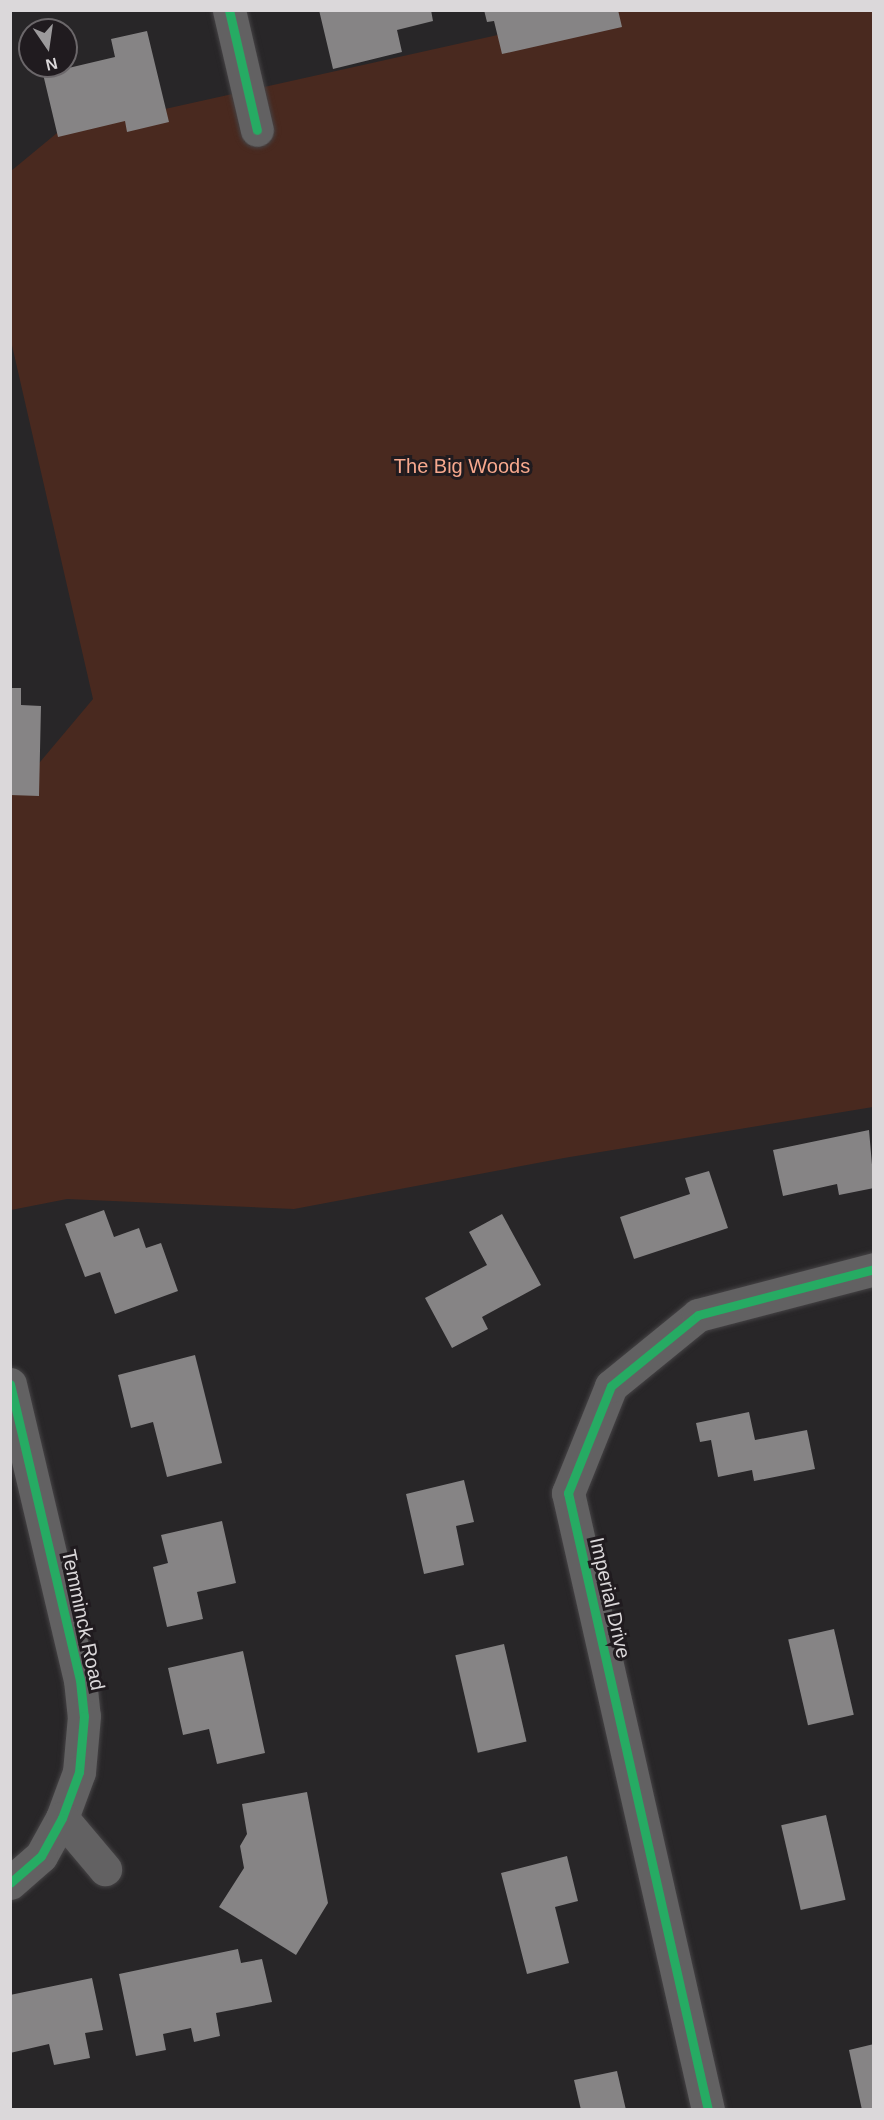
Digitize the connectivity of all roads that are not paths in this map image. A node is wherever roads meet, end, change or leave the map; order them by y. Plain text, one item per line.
1 (229, 10) edge
2 (256, 130) dead end
3 (873, 1269) edge
4 (10, 1384) edge
5 (62, 1818) junction
6 (105, 1869) dead end
7 (10, 1883) edge
8 (708, 2109) edge

1 - 2 street
3 - 8 street, Imperial Drive
4 - 5 street, Temminck Road
5 - 6 street
5 - 7 street, Temminck Road

